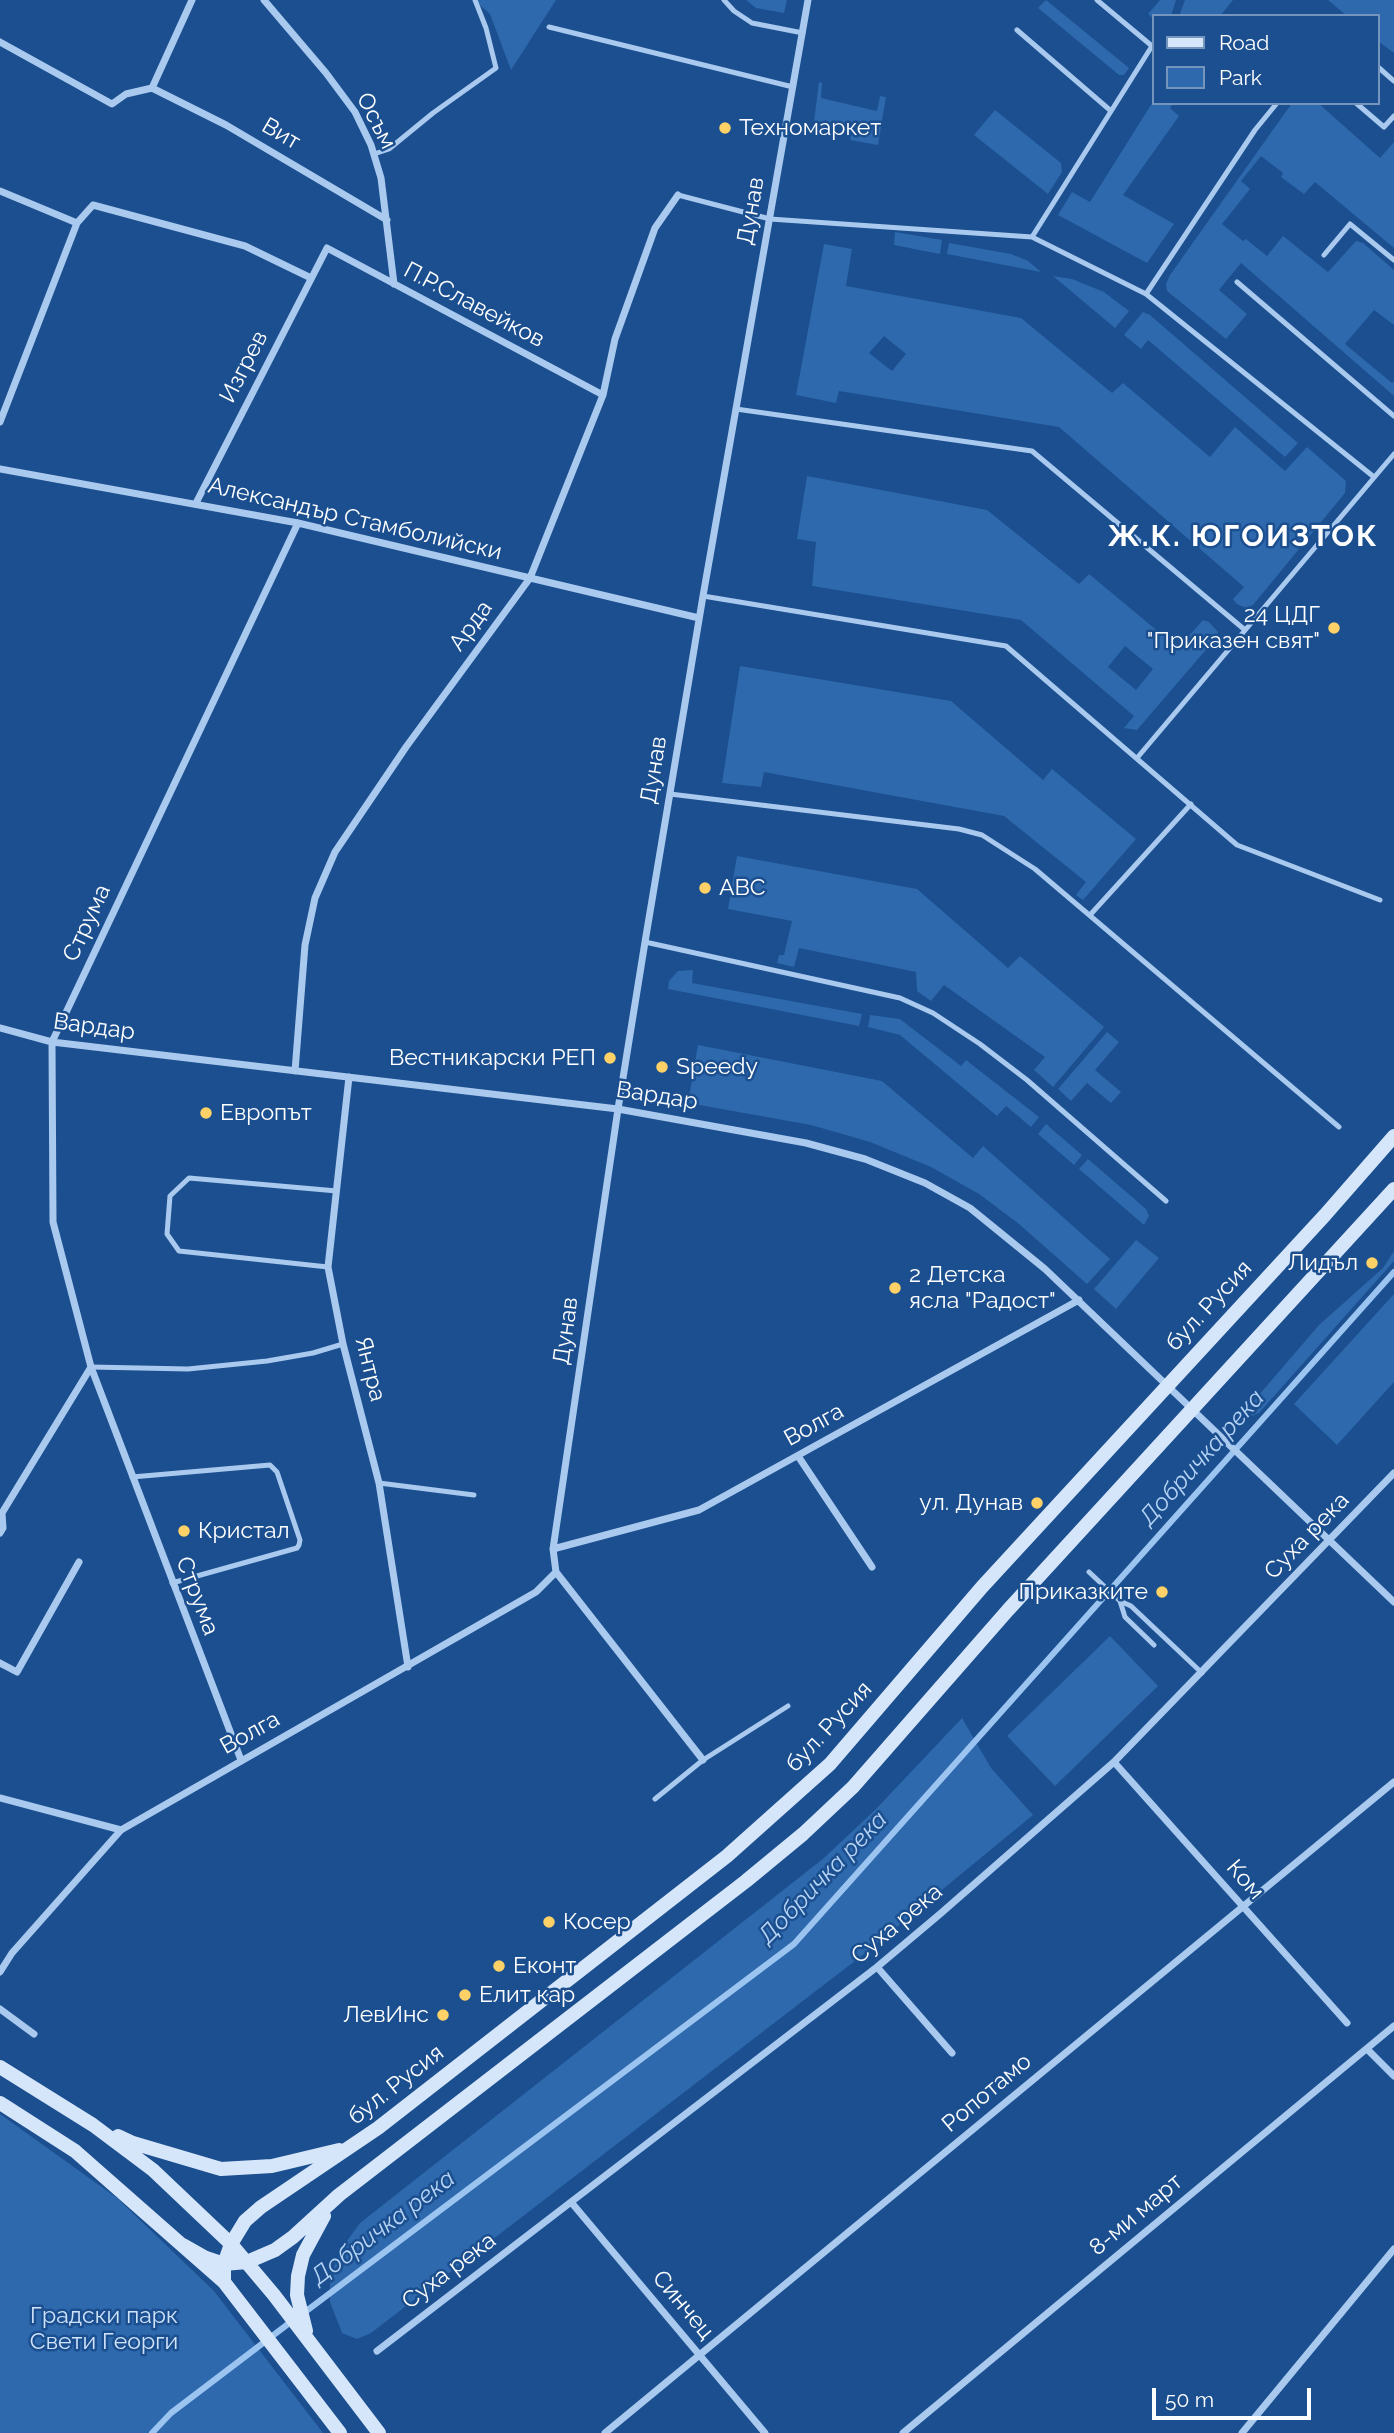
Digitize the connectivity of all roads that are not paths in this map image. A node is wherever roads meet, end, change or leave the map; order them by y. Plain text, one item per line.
1 (192, 0) edge
2 (264, 0) edge
3 (475, 0) edge
4 (724, 0) edge
5 (808, 0) edge
6 (1097, 0) edge
7 (548, 27) dead end
8 (1017, 30) dead end
9 (803, 33) junction
10 (0, 42) edge
11 (1380, 69) edge
12 (1394, 81) edge
13 (793, 87) junction
14 (152, 88) junction
15 (1275, 105) edge
16 (1358, 105) edge
17 (1111, 111) junction
18 (1394, 116) edge
19 (374, 155) junction
20 (0, 191) edge
21 (678, 195) joint
22 (770, 219) junction
23 (387, 220) junction
24 (77, 223) junction
25 (1031, 237) junction
26 (327, 248) joint
27 (1324, 255) dead end
28 (1394, 260) edge
29 (312, 278) junction
30 (1237, 282) dead end
31 (394, 284) junction
32 (1146, 294) junction
33 (603, 395) junction
34 (736, 409) junction
35 (1394, 416) edge
36 (0, 422) edge
37 (1394, 454) edge
38 (0, 469) edge
39 (1374, 477) junction
40 (196, 503) junction
41 (298, 523) junction
42 (530, 578) junction
43 (703, 596) junction
44 (699, 618) junction
45 (1245, 630) junction
46 (1137, 758) junction
47 (670, 794) junction
48 (1191, 804) junction
49 (1380, 900) dead end
50 (1090, 915) junction
51 (645, 942) junction
52 (0, 1028) edge
53 (52, 1042) junction
54 (295, 1071) junction
55 (349, 1077) junction
56 (618, 1109) junction
57 (1339, 1127) dead end
58 (1394, 1136) edge
59 (1394, 1189) edge
60 (337, 1191) junction
61 (1166, 1201) dead end
62 (328, 1267) junction
63 (1079, 1300) junction
64 (343, 1344) junction
65 (91, 1367) junction
66 (1167, 1385) junction
67 (1192, 1410) junction
68 (798, 1456) junction
69 (1394, 1474) edge
70 (132, 1477) junction
71 (379, 1483) junction
72 (474, 1495) dead end
73 (1, 1511) edge
74 (0, 1533) edge
75 (1329, 1541) junction
76 (553, 1549) junction
77 (79, 1562) dead end
78 (872, 1567) dead end
79 (555, 1572) junction
80 (1089, 1572) dead end
81 (172, 1583) junction
82 (1120, 1601) junction
83 (1394, 1602) edge
84 (1154, 1645) dead end
85 (0, 1663) edge
86 (408, 1667) junction
87 (1202, 1673) junction
88 (788, 1706) dead end
89 (241, 1760) junction
90 (703, 1760) junction
91 (1114, 1762) junction
92 (1394, 1782) edge
93 (0, 1798) edge
94 (654, 1799) dead end
95 (121, 1830) junction
96 (1242, 1906) junction
97 (877, 1967) junction
98 (0, 1972) edge
99 (0, 2009) edge
100 (1347, 2023) dead end
101 (1394, 2026) edge
102 (34, 2034) dead end
103 (1367, 2049) junction
104 (952, 2053) dead end
105 (0, 2067) edge
106 (1394, 2076) edge
107 (0, 2104) edge
108 (93, 2125) junction
109 (354, 2146) junction
110 (339, 2195) junction
111 (572, 2202) junction
112 (231, 2244) junction
113 (183, 2245) junction
114 (1394, 2249) edge
115 (247, 2262) junction
116 (223, 2264) junction
117 (225, 2282) junction
118 (312, 2345) junction
119 (377, 2351) dead end
120 (700, 2355) junction
121 (340, 2433) edge
122 (379, 2433) edge
123 (605, 2433) edge
124 (765, 2433) edge
125 (903, 2433) edge
126 (1242, 2433) edge

1 - 14 street
2 - 19 street, Осъм
3 - 19 lane
4 - 9 lane
5 - 9 street, Дунав
6 - 17 lane
7 - 13 lane
8 - 17 lane
9 - 13 street, Дунав
10 - 14 street
11 - 12 lane
13 - 22 street, Дунав
14 - 23 street, Вит
15 - 32 lane
16 - 18 lane
17 - 25 lane
19 - 23 street, Осъм
20 - 24 street
21 - 22 lane
21 - 33 street, Арда
22 - 25 lane
22 - 34 street, Дунав
23 - 31 street, Осъм
24 - 29 street
24 - 36 street
25 - 32 lane
26 - 29 street, Изгрев
26 - 31 street, П.Р.Славейков
27 - 28 lane
29 - 40 street, Изгрев
30 - 35 lane
31 - 33 street, П.Р.Славейков
32 - 39 lane
33 - 42 street, Арда
34 - 43 street, Дунав
34 - 45 lane
37 - 39 lane
38 - 40 street, Александър Стамболийски
39 - 45 lane
40 - 41 street, Александър Стамболийски
41 - 42 street, Александър Стамболийски
41 - 53 street, Струма
42 - 44 street, Александър Стамболийски
42 - 54 street, Арда
43 - 44 street, Дунав
43 - 46 lane
44 - 47 street, Дунав
45 - 46 lane
46 - 48 lane
47 - 50 lane
47 - 51 street, Дунав
48 - 49 lane
48 - 50 lane
50 - 57 lane
51 - 56 street, Дунав
51 - 61 lane
52 - 53 street, Вардар
53 - 54 street, Вардар
53 - 65 street, Струма
54 - 55 street, Вардар
55 - 56 street, Вардар
55 - 60 street, Янтра
56 - 63 street, Вардар
56 - 76 street, Дунав
58 - 66 main road, бул. Русия
59 - 67 main road
60 - 62 street, Янтра
60 - 62 lane
62 - 64 street, Янтра
63 - 66 street, Вардар
63 - 68 street, Волга
64 - 65 lane
64 - 71 street, Янтра
65 - 70 street, Струма
65 - 73 street
66 - 67 street, Вардар
66 - 109 main road, бул. Русия
67 - 75 street, Вардар
67 - 110 main road
68 - 76 street, Волга
68 - 78 street
69 - 75 street, Суха река
70 - 81 street, Струма
70 - 81 lane
71 - 72 lane
71 - 86 street, Янтра
73 - 74 street
75 - 83 street
75 - 87 street, Суха река
76 - 79 street
77 - 85 street
79 - 86 street, Волга
79 - 90 street
80 - 82 lane
81 - 89 street, Струма
82 - 84 lane
82 - 87 lane
86 - 89 street, Волга
87 - 91 street, Суха река
88 - 90 lane
89 - 95 street, Волга
90 - 94 lane
91 - 96 street, Ком
91 - 97 street, Суха река
92 - 96 street, Ропотамо
93 - 95 street
95 - 98 street, Волга
96 - 100 street, Ком
96 - 120 street, Ропотамо
97 - 104 street
97 - 111 street, Суха река
99 - 102 street
101 - 103 street, 8-ми март
103 - 106 street
103 - 125 street, 8-ми март
105 - 108 main road
107 - 113 main road
108 - 109 main road
108 - 112 main road
109 - 112 main road, бул. Русия
110 - 115 main road
110 - 118 main road
111 - 119 street, Суха река
111 - 120 street, Синчец
112 - 115 main road
112 - 116 main road, бул. Русия
113 - 116 main road
113 - 117 main road
114 - 126 street
115 - 116 main road
115 - 118 main road
116 - 117 main road, бул. Русия
117 - 121 main road
118 - 122 main road
120 - 123 street, Ропотамо
120 - 124 street, Синчец

